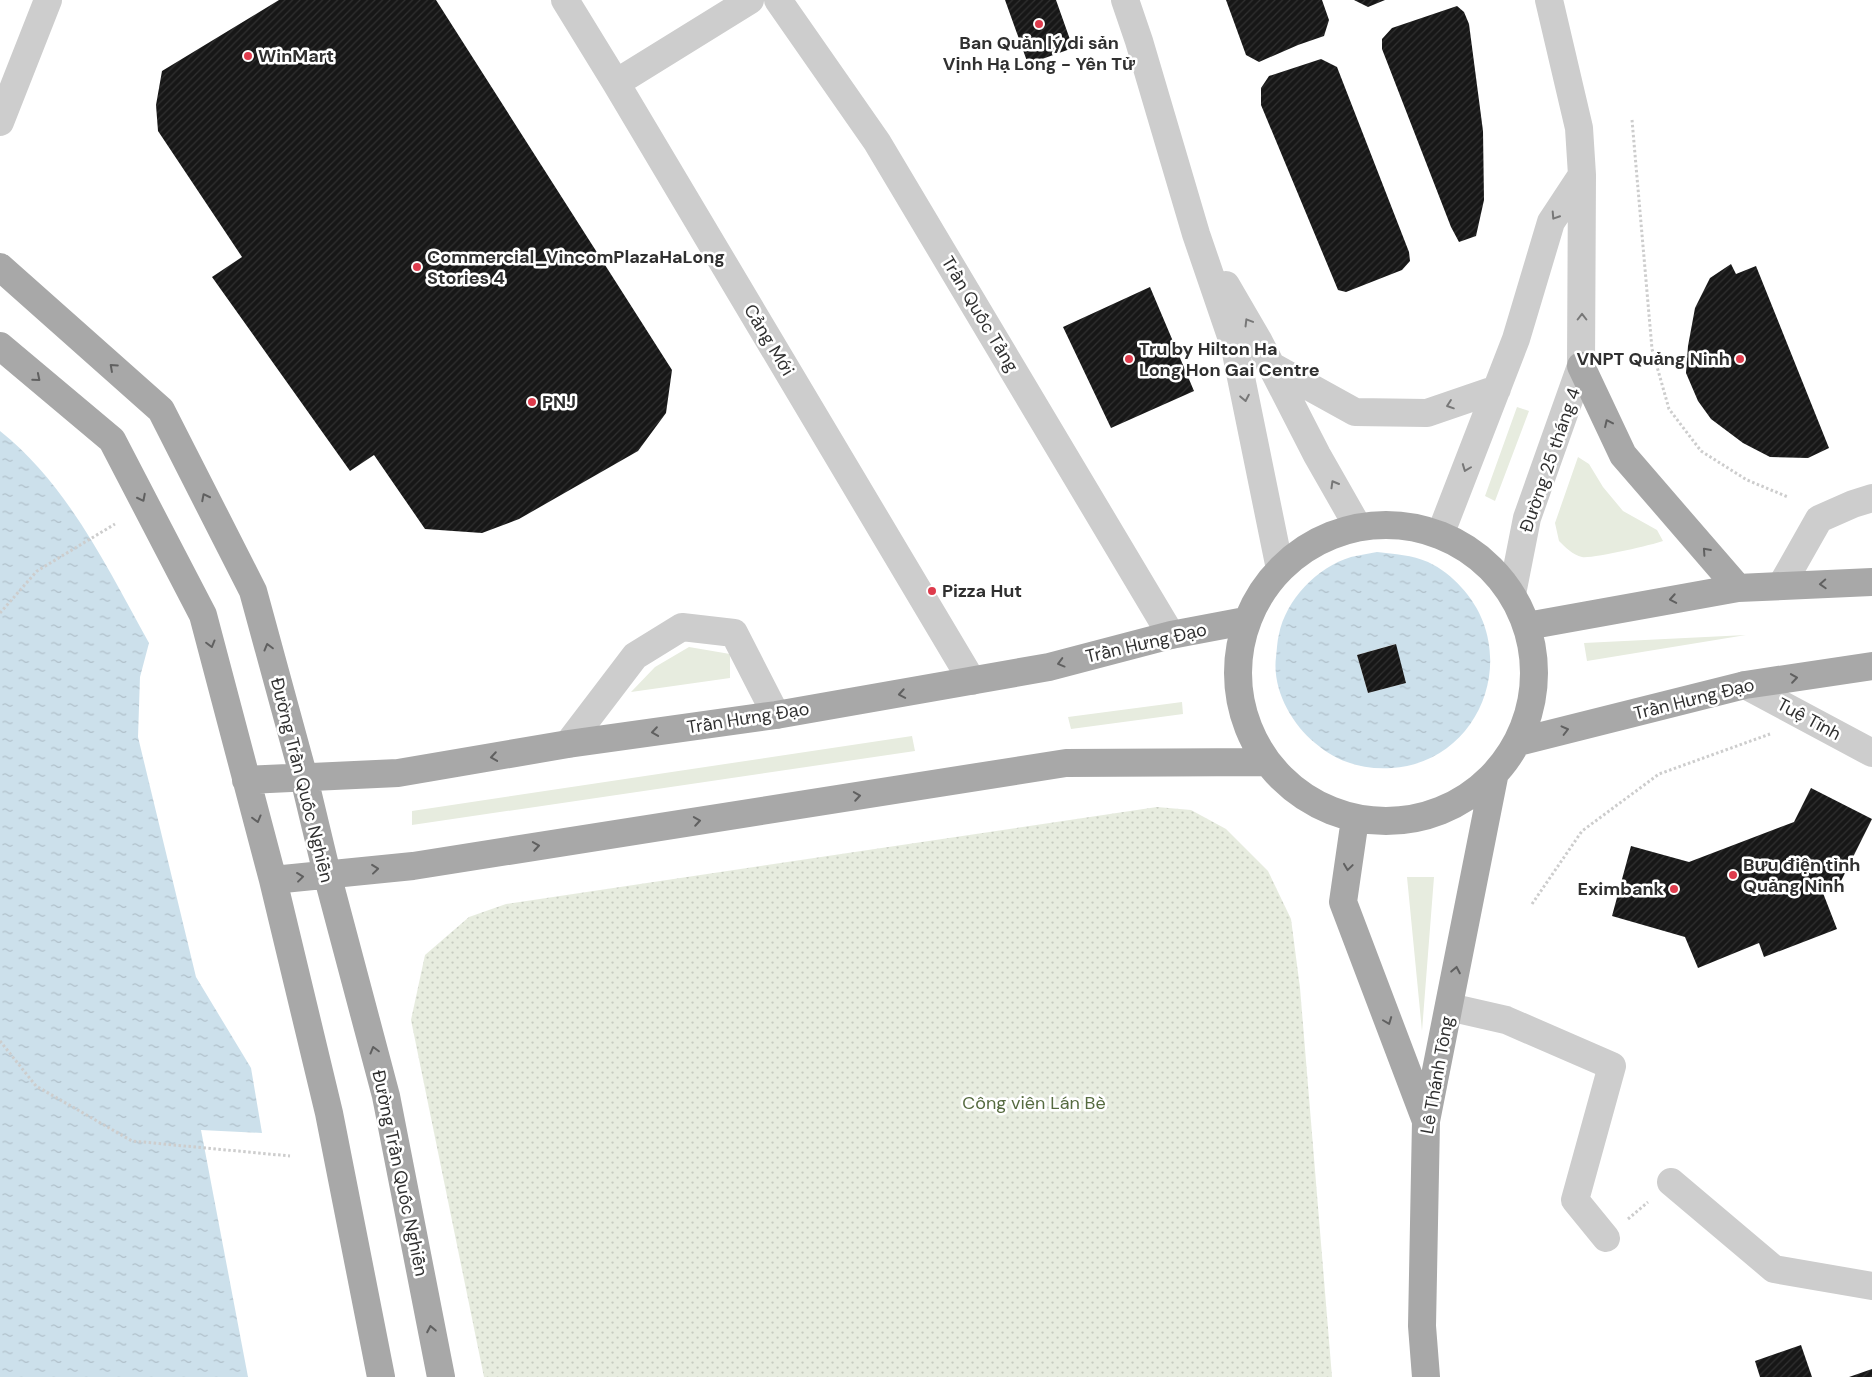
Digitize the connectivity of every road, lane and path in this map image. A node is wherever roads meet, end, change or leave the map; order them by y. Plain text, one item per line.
1 (48, 0) edge
2 (565, 0) edge
3 (750, 0) edge
4 (778, 0) edge
5 (1125, 0) edge
6 (1549, 0) edge
7 (616, 83) junction
8 (1632, 120) dead end
9 (0, 122) edge
10 (1582, 175) junction
11 (1196, 234) junction
12 (0, 267) edge
13 (0, 346) edge
14 (1270, 365) junction
15 (1582, 366) junction
16 (1497, 390) junction
17 (1788, 496) dead end
18 (1872, 498) edge
19 (115, 524) dead end
20 (1358, 527) junction
21 (1440, 534) junction
22 (1280, 569) junction
23 (1872, 582) edge
24 (1780, 586) junction
25 (1738, 588) junction
26 (1512, 594) junction
27 (0, 613) edge
28 (1245, 621) junction
29 (1527, 626) junction
30 (1171, 635) junction
31 (1872, 666) edge
32 (972, 681) junction
33 (1745, 685) junction
34 (776, 715) junction
35 (1775, 732) dead end
36 (1518, 742) junction
37 (568, 744) junction
38 (1872, 753) edge
39 (1267, 762) junction
40 (1494, 777) junction
41 (304, 778) junction
42 (246, 780) junction
43 (1355, 819) junction
44 (327, 874) junction
45 (273, 880) junction
46 (1532, 904) dead end
47 (1449, 1007) junction
48 (0, 1042) edge
49 (1426, 1121) junction
50 (290, 1156) dead end
51 (1671, 1182) joint
52 (1606, 1238) joint
53 (1872, 1286) edge
54 (381, 1377) edge
55 (441, 1377) edge
56 (1426, 1377) edge

1 - 9 street
2 - 7 street, Cảng Mới
3 - 7 street
4 - 30 street, Trần Quốc Tảng
5 - 11 street
6 - 10 street, Đường 25 tháng 4
7 - 32 street, Cảng Mới
8 - 17 path
15 -> 10 street, Đường 25 tháng 4
10 -> 16 street
14 -> 11 street
11 -> 22 street
41 -> 12 main road, Đường Trần Quốc Nghiễn
13 -> 42 main road
16 -> 14 street
20 -> 14 street
25 -> 15 main road
15 - 26 street, Đường 25 tháng 4
16 -> 21 street
18 - 24 street
19 - 27 path
20 - 21 main road
20 - 22 main road
21 - 26 main road
22 - 28 main road
23 -> 24 main road
24 - 25 main road
25 -> 29 main road
26 - 29 main road
28 - 30 main road, Trần Hưng Đạo
28 - 39 main road
29 - 36 main road
30 -> 32 main road, Trần Hưng Đạo
33 -> 31 main road, Trần Hưng Đạo
32 -> 34 main road, Trần Hưng Đạo
36 -> 33 main road, Trần Hưng Đạo
33 - 38 street, Tuệ Tĩnh
34 -> 37 main road, Trần Hưng Đạo
34 - 37 street
35 - 46 path
36 - 40 main road
37 -> 41 main road, Trần Hưng Đạo
39 - 43 main road
44 -> 39 main road
40 - 43 main road
47 -> 40 main road, Lê Thánh Tông
41 - 42 main road, Trần Hưng Đạo
41 - 44 main road, Đường Trần Quốc Nghiễn
42 -> 45 main road
43 -> 49 main road
45 -> 44 main road
55 -> 44 main road, Đường Trần Quốc Nghiễn
45 - 54 main road
47 - 49 main road, Lê Thánh Tông
47 - 52 street
48 - 50 path
49 - 56 main road, Lê Thánh Tông
51 - 52 path
51 - 53 street

